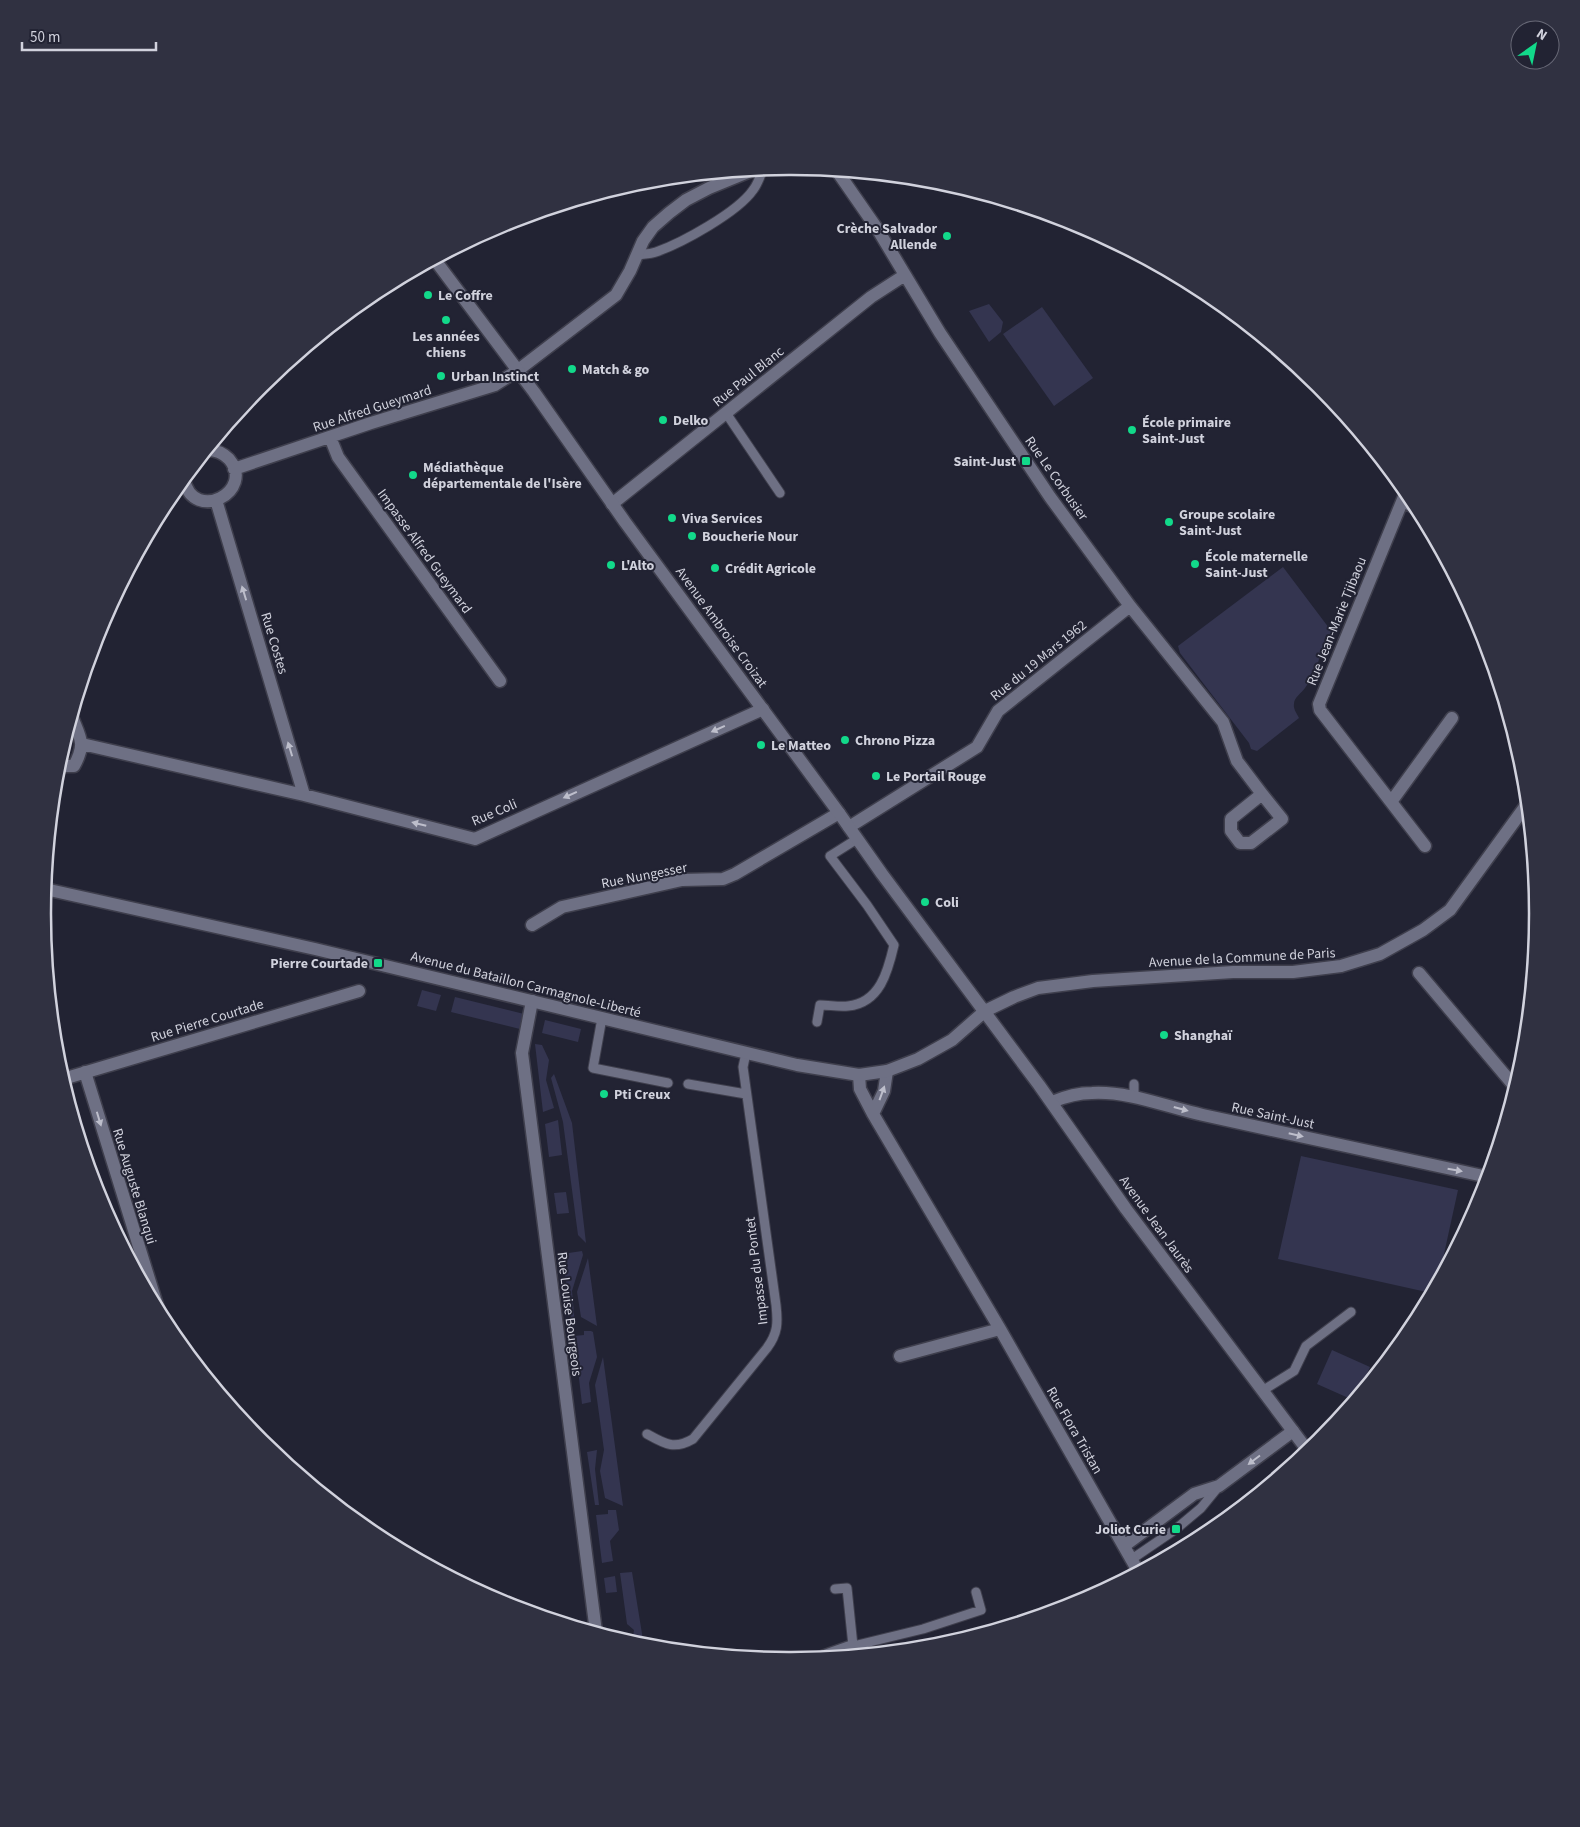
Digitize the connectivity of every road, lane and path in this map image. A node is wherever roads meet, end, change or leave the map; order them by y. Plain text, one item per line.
1 (760, 176) edge
2 (841, 176) edge
3 (736, 177) edge
4 (637, 255) junction
5 (438, 265) edge
6 (905, 275) junction
7 (517, 371) junction
8 (726, 413) junction
9 (330, 437) junction
10 (214, 451) edge
11 (234, 469) junction
12 (186, 489) edge
13 (780, 493) dead end
14 (216, 500) junction
15 (1402, 500) edge
16 (612, 504) junction
17 (1130, 606) junction
18 (500, 681) dead end
19 (763, 709) junction
20 (1452, 718) dead end
21 (75, 726) edge
22 (82, 744) junction
23 (66, 766) edge
24 (1262, 794) dead end
25 (304, 795) junction
26 (1391, 802) junction
27 (1521, 812) edge
28 (839, 813) junction
29 (849, 827) junction
30 (857, 839) junction
31 (1425, 846) dead end
32 (52, 891) edge
33 (532, 925) dead end
34 (1419, 973) dead end
35 (359, 992) dead end
36 (532, 1001) junction
37 (985, 1011) junction
38 (602, 1018) junction
39 (817, 1022) dead end
40 (746, 1053) junction
41 (887, 1071) junction
42 (85, 1072) junction
43 (859, 1075) junction
44 (69, 1077) edge
45 (1510, 1081) edge
46 (668, 1084) dead end
47 (688, 1084) dead end
48 (746, 1094) junction
49 (1052, 1102) junction
50 (873, 1114) junction
51 (1481, 1176) edge
52 (151, 1284) edge
53 (1351, 1312) dead end
54 (1000, 1329) junction
55 (900, 1356) dead end
56 (1262, 1391) junction
57 (1293, 1431) junction
58 (647, 1434) dead end
59 (1303, 1444) edge
60 (1219, 1486) junction
61 (1124, 1546) junction
62 (1132, 1559) junction
63 (1135, 1566) edge
64 (835, 1589) dead end
65 (976, 1592) dead end
66 (595, 1626) edge
67 (858, 1649) edge
68 (854, 1650) edge

1 - 4 lane
2 - 6 street, Rue Le Corbusier
3 - 4 street, Rue Alfred Gueymard
4 - 7 street, Rue Alfred Gueymard
5 - 7 street, Avenue Ambroise Croizat
6 - 8 street, Rue Paul Blanc
6 - 17 street, Rue Le Corbusier
7 - 9 street, Rue Alfred Gueymard
7 - 16 street, Avenue Ambroise Croizat
8 - 13 lane
8 - 16 street, Rue Paul Blanc
9 - 11 street, Rue Alfred Gueymard
9 - 18 street, Impasse Alfred Gueymard
10 - 11 street
11 - 14 street
12 - 14 street
25 -> 14 street, Rue Costes
15 - 26 street, Rue Jean-Marie Tjibaou
16 - 19 street, Avenue Ambroise Croizat
17 - 24 street, Rue Le Corbusier
17 - 29 street, Rue du 19 Mars 1962
19 -> 25 street, Rue Coli
19 - 28 street, Avenue Ambroise Croizat
20 - 26 street
21 - 22 street
22 - 23 street
22 - 25 street, Rue Coli
26 - 31 street, Rue Jean-Marie Tjibaou
27 - 37 street, Avenue de la Commune de Paris
28 - 29 street, Avenue Ambroise Croizat
28 - 33 street, Rue Nungesser
29 - 30 street, Avenue Ambroise Croizat
30 - 37 street, Avenue Ambroise Croizat
30 - 39 lane
32 - 36 street, Avenue du Bataillon Carmagnole-Liberté
34 - 45 street
35 - 42 street, Rue Pierre Courtade
36 - 38 street, Avenue du Bataillon Carmagnole-Liberté
36 - 66 street, Rue Louise Bourgeois
37 - 41 street, Avenue du Bataillon Carmagnole-Liberté
37 - 49 street, Avenue Jean Jaurès
38 - 40 street, Avenue du Bataillon Carmagnole-Liberté
38 - 46 lane
40 - 43 street, Avenue du Bataillon Carmagnole-Liberté
40 - 48 lane, Impasse du Pontet
41 - 43 street, Avenue du Bataillon Carmagnole-Liberté
50 -> 41 street
42 - 44 street, Rue Pierre Courtade
42 -> 52 street, Rue Auguste Blanqui
43 - 50 street, Rue Flora Tristan
47 - 48 lane
48 - 58 lane, Impasse du Pontet
49 -> 51 street, Rue Saint-Just
49 - 56 street, Avenue Jean Jaurès
50 - 54 street, Rue Flora Tristan
53 - 56 lane
54 - 55 street
54 - 61 street, Rue Flora Tristan
56 - 57 street, Avenue Jean Jaurès
57 - 59 street, Avenue Jean Jaurès
57 -> 60 street
60 - 61 street
60 - 62 lane
61 - 62 street, Rue Flora Tristan
62 - 63 street, Rue Flora Tristan
64 - 68 lane
65 - 67 lane

